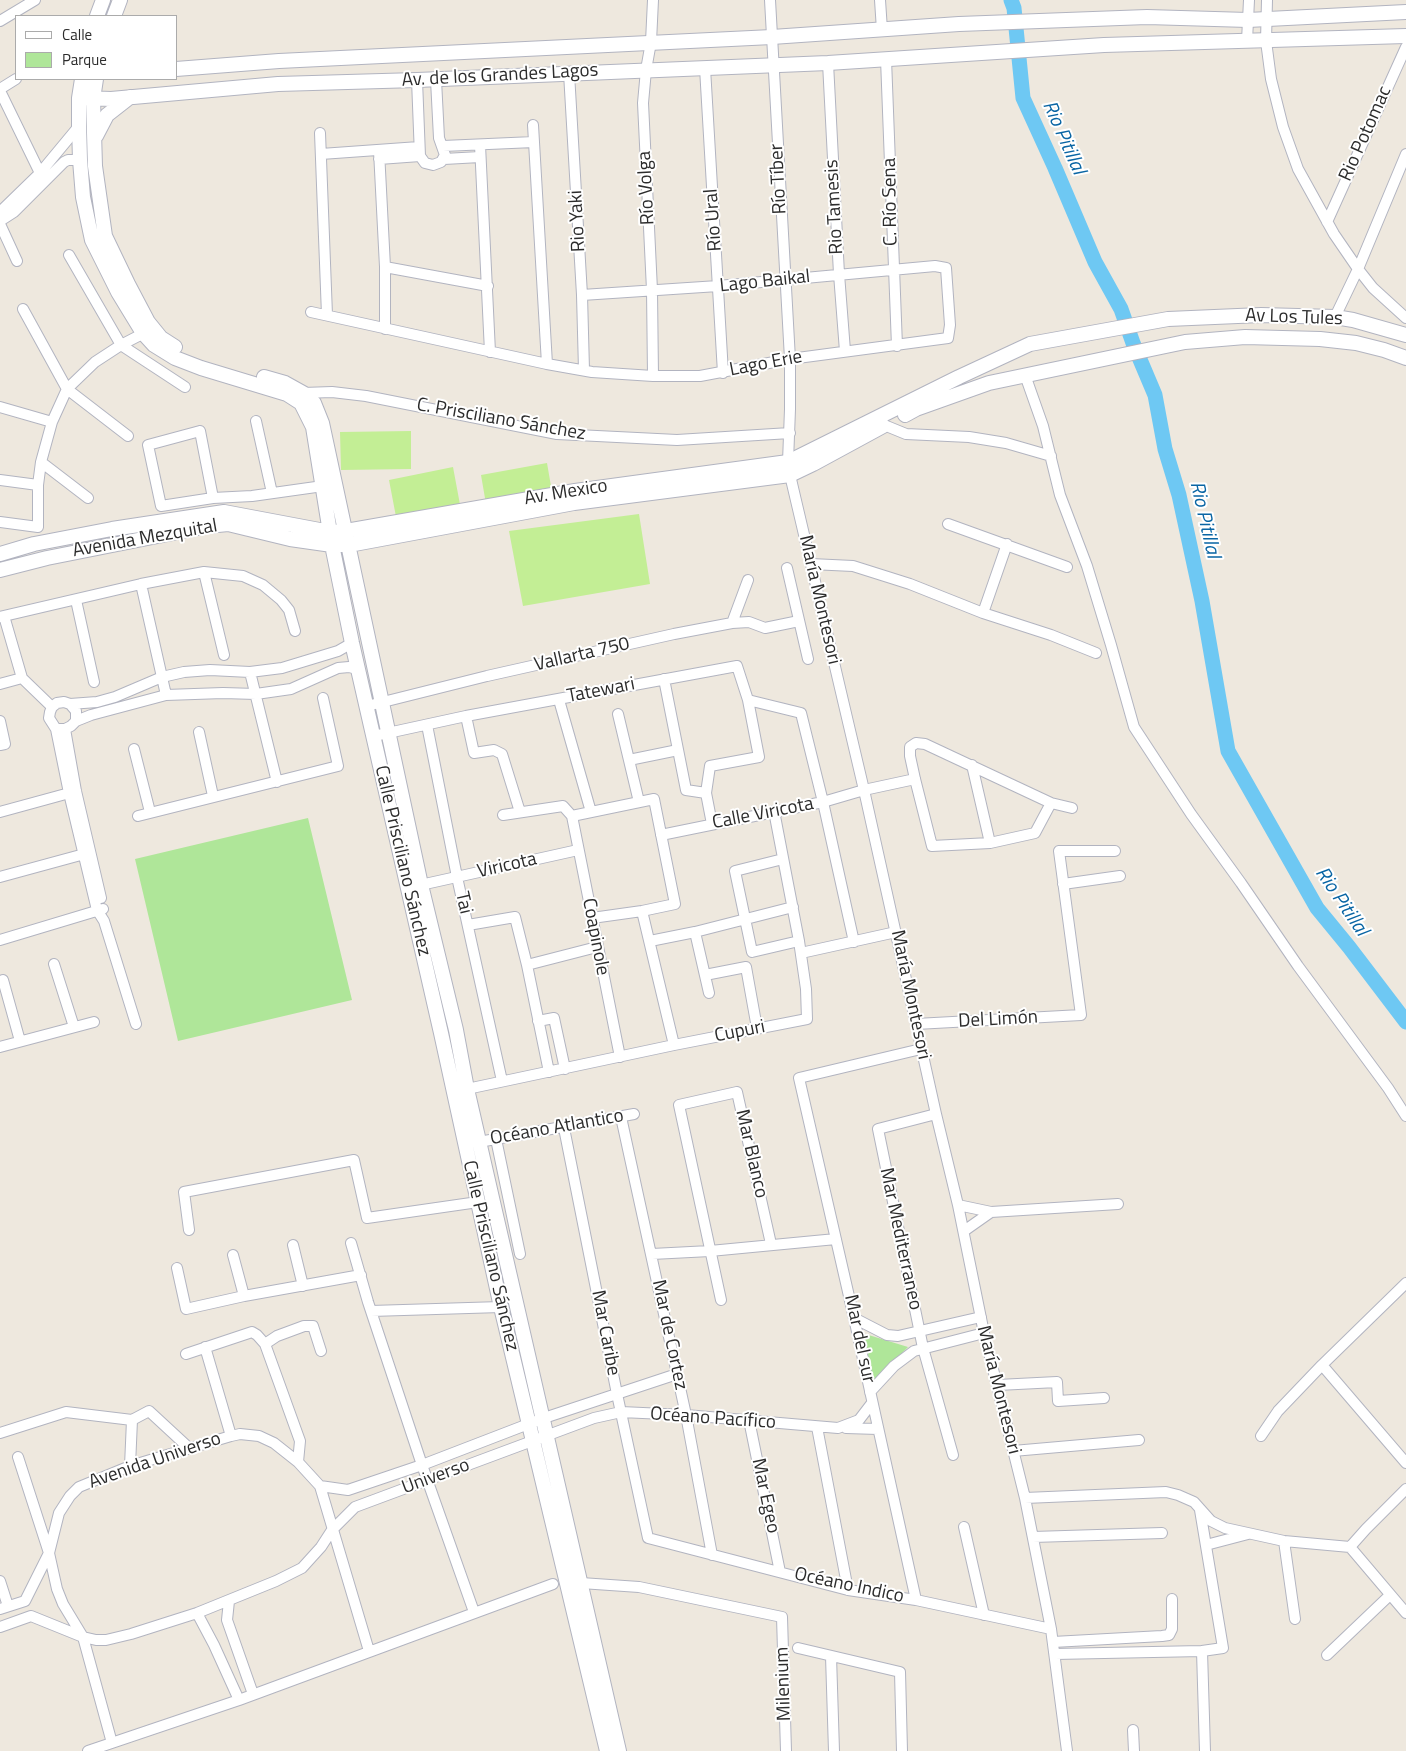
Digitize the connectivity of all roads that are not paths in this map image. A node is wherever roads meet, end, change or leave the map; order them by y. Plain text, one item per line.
1 (35, 0) edge
2 (104, 0) edge
3 (120, 0) edge
4 (653, 0) edge
5 (770, 0) edge
6 (880, 0) edge
7 (1249, 0) edge
8 (1267, 0) edge
9 (1406, 12) edge
10 (97, 15) edge
11 (114, 15) edge
12 (1267, 19) junction
13 (1248, 20) junction
14 (0, 21) edge
15 (882, 30) junction
16 (1406, 36) edge
17 (772, 37) junction
18 (1247, 41) junction
19 (1266, 41) junction
20 (651, 42) junction
21 (1406, 46) edge
22 (886, 59) junction
23 (279, 61) junction
24 (828, 63) junction
25 (773, 65) junction
26 (704, 68) junction
27 (178, 69) edge
28 (646, 70) junction
29 (569, 73) junction
30 (15, 80) edge
31 (82, 80) edge
32 (95, 80) edge
33 (417, 80) junction
34 (436, 80) junction
35 (278, 84) junction
36 (0, 90) edge
37 (131, 97) junction
38 (86, 98) junction
39 (533, 125) dead end
40 (79, 126) junction
41 (320, 133) dead end
42 (94, 142) junction
43 (534, 142) junction
44 (480, 145) junction
45 (443, 146) junction
46 (419, 152) junction
47 (321, 154) junction
48 (1406, 154) edge
49 (379, 155) junction
50 (480, 157) junction
51 (444, 159) junction
52 (80, 160) junction
53 (43, 177) junction
54 (0, 212) edge
55 (1327, 222) junction
56 (0, 223) edge
57 (69, 254) dead end
58 (17, 261) dead end
59 (385, 267) junction
60 (1358, 269) junction
61 (893, 270) junction
62 (839, 274) junction
63 (784, 280) junction
64 (488, 286) junction
65 (718, 286) junction
66 (652, 290) junction
67 (582, 295) junction
68 (23, 309) dead end
69 (311, 312) dead end
70 (327, 315) junction
71 (1335, 317) junction
72 (1406, 318) edge
73 (385, 329) junction
74 (148, 331) junction
75 (1406, 335) edge
76 (948, 338) joint
77 (121, 345) junction
78 (897, 346) junction
79 (845, 351) junction
80 (490, 352) junction
81 (1406, 358) edge
82 (790, 359) junction
83 (547, 364) junction
84 (584, 370) junction
85 (723, 373) junction
86 (1031, 374) junction
87 (653, 376) junction
88 (186, 386) dead end
89 (68, 389) junction
90 (303, 393) junction
91 (0, 407) edge
92 (256, 421) dead end
93 (52, 422) junction
94 (884, 425) junction
95 (790, 433) junction
96 (128, 436) dead end
97 (1051, 456) junction
98 (41, 462) junction
99 (789, 469) junction
100 (0, 480) edge
101 (38, 484) junction
102 (323, 486) junction
103 (272, 493) junction
104 (88, 498) dead end
105 (213, 498) junction
106 (0, 522) edge
107 (948, 524) dead end
108 (346, 531) junction
109 (331, 538) junction
110 (1007, 544) junction
111 (349, 545) junction
112 (0, 554) edge
113 (811, 564) junction
114 (1067, 567) dead end
115 (787, 568) dead end
116 (0, 570) edge
117 (204, 572) junction
118 (748, 580) dead end
119 (142, 584) junction
120 (76, 600) junction
121 (984, 613) junction
122 (2, 617) edge
123 (799, 622) junction
124 (732, 623) junction
125 (295, 631) dead end
126 (352, 643) junction
127 (1096, 653) dead end
128 (224, 655) dead end
129 (808, 659) dead end
130 (306, 661) junction
131 (358, 670) junction
132 (250, 672) junction
133 (162, 677) junction
134 (22, 678) junction
135 (664, 679) junction
136 (311, 680) junction
137 (94, 682) dead end
138 (0, 684) edge
139 (256, 694) junction
140 (166, 695) junction
141 (323, 698) dead end
142 (559, 700) junction
143 (748, 700) junction
144 (382, 702) junction
145 (70, 704) junction
146 (367, 706) junction
147 (52, 707) junction
148 (618, 714) dead end
149 (466, 716) junction
150 (0, 721) edge
151 (76, 721) junction
152 (427, 724) junction
153 (61, 729) junction
154 (199, 732) dead end
155 (388, 733) junction
156 (374, 736) junction
157 (0, 745) edge
158 (134, 749) dead end
159 (678, 750) junction
160 (629, 760) junction
161 (972, 765) junction
162 (915, 779) junction
163 (277, 782) junction
164 (864, 790) junction
165 (73, 792) junction
166 (706, 793) junction
167 (214, 796) junction
168 (639, 802) junction
169 (823, 802) junction
170 (1051, 803) junction
171 (1072, 808) dead end
172 (774, 811) junction
173 (0, 812) edge
174 (150, 812) junction
175 (520, 812) junction
176 (591, 812) junction
177 (503, 815) dead end
178 (138, 816) dead end
179 (572, 816) junction
180 (712, 824) junction
181 (662, 835) junction
182 (990, 843) junction
183 (578, 850) junction
184 (1115, 851) dead end
185 (87, 853) junction
186 (783, 859) junction
187 (1120, 876) dead end
188 (0, 877) edge
189 (457, 877) junction
190 (1063, 884) junction
191 (414, 886) junction
192 (793, 907) junction
193 (101, 909) junction
194 (642, 911) junction
195 (592, 918) junction
196 (746, 919) junction
197 (468, 925) junction
198 (695, 932) junction
199 (896, 932) junction
200 (0, 940) edge
201 (650, 941) junction
202 (799, 941) junction
203 (854, 942) junction
204 (597, 947) junction
205 (800, 953) junction
206 (54, 964) dead end
207 (527, 965) junction
208 (705, 975) junction
209 (3, 980) dead end
210 (709, 993) dead end
211 (538, 1021) junction
212 (94, 1022) dead end
213 (136, 1024) dead end
214 (916, 1024) junction
215 (74, 1027) junction
216 (757, 1028) junction
217 (20, 1041) junction
218 (674, 1045) junction
219 (0, 1047) edge
220 (921, 1049) junction
221 (620, 1057) junction
222 (566, 1069) junction
223 (549, 1072) junction
224 (502, 1081) junction
225 (466, 1089) junction
226 (634, 1114) dead end
227 (936, 1114) junction
228 (1406, 1116) edge
229 (621, 1117) junction
230 (564, 1128) junction
231 (496, 1140) junction
232 (479, 1142) junction
233 (478, 1202) junction
234 (1118, 1204) dead end
235 (958, 1205) junction
236 (991, 1212) junction
237 (188, 1230) dead end
238 (964, 1231) junction
239 (836, 1239) junction
240 (351, 1242) dead end
241 (771, 1244) junction
242 (293, 1245) dead end
243 (710, 1251) junction
244 (520, 1254) dead end
245 (652, 1254) junction
246 (233, 1255) dead end
247 (177, 1268) dead end
248 (361, 1275) junction
249 (1406, 1283) edge
250 (303, 1286) junction
251 (244, 1296) junction
252 (721, 1300) dead end
253 (501, 1307) junction
254 (371, 1311) junction
255 (981, 1317) junction
256 (854, 1318) junction
257 (920, 1331) junction
258 (984, 1333) junction
259 (265, 1344) junction
260 (204, 1347) junction
261 (923, 1348) junction
262 (321, 1351) dead end
263 (186, 1354) dead end
264 (1322, 1365) junction
265 (678, 1374) junction
266 (998, 1385) junction
267 (617, 1394) junction
268 (871, 1398) junction
269 (1104, 1398) dead end
270 (621, 1412) junction
271 (686, 1415) junction
272 (544, 1418) junction
273 (132, 1420) junction
274 (749, 1420) junction
275 (528, 1425) junction
276 (818, 1427) junction
277 (838, 1428) junction
278 (878, 1429) junction
279 (0, 1433) edge
280 (548, 1435) junction
281 (231, 1436) junction
282 (1261, 1436) dead end
283 (1139, 1440) dead end
284 (533, 1442) junction
285 (189, 1448) junction
286 (1013, 1451) junction
287 (953, 1455) dead end
288 (18, 1456) dead end
289 (298, 1462) junction
290 (1406, 1463) edge
291 (422, 1465) junction
292 (130, 1466) junction
293 (428, 1481) junction
294 (320, 1486) junction
295 (1406, 1489) edge
296 (348, 1490) junction
297 (1025, 1498) junction
298 (355, 1507) junction
299 (1200, 1510) junction
300 (964, 1527) dead end
301 (332, 1530) junction
302 (1162, 1533) dead end
303 (1249, 1533) junction
304 (1033, 1537) junction
305 (648, 1538) joint
306 (1284, 1541) junction
307 (1206, 1545) junction
308 (1350, 1547) junction
309 (49, 1553) junction
310 (712, 1554) junction
311 (780, 1572) junction
312 (0, 1581) edge
313 (581, 1583) junction
314 (553, 1584) dead end
315 (848, 1590) junction
316 (1390, 1595) junction
317 (1172, 1599) dead end
318 (916, 1600) junction
319 (25, 1601) junction
320 (229, 1601) junction
321 (4, 1608) edge
322 (474, 1612) junction
323 (1406, 1612) edge
324 (198, 1613) junction
325 (984, 1614) junction
326 (30, 1616) junction
327 (1295, 1619) dead end
328 (0, 1627) edge
329 (1051, 1629) junction
330 (83, 1637) junction
331 (1053, 1642) junction
332 (798, 1648) dead end
333 (369, 1651) junction
334 (1202, 1651) junction
335 (1054, 1654) junction
336 (1327, 1655) dead end
337 (831, 1656) junction
338 (253, 1694) junction
339 (239, 1700) junction
340 (1133, 1730) dead end
341 (112, 1743) junction
342 (88, 1751) edge
343 (607, 1751) edge
344 (619, 1751) edge
345 (786, 1751) edge
346 (834, 1751) edge
347 (902, 1751) edge
348 (1067, 1751) edge
349 (1134, 1751) edge
350 (1205, 1751) edge

1 - 14 street
2 - 10 main road
3 - 11 main road
4 - 20 street, Río Volga
5 - 17 street, Río Tíber
6 - 15 street
7 - 13 street
8 - 12 street
9 - 12 main road, Av. de los Grandes Lagos
12 - 13 main road, Av. de los Grandes Lagos
12 - 19 street
13 - 15 main road, Av. de los Grandes Lagos
13 - 18 street
15 - 17 main road, Av. de los Grandes Lagos
16 - 19 main road, Av. de los Grandes Lagos
17 - 20 main road, Av. de los Grandes Lagos
17 - 25 street, Río Tíber
18 - 19 main road, Av. de los Grandes Lagos
18 - 22 main road, Av. de los Grandes Lagos
19 - 55 street
20 - 23 main road, Av. de los Grandes Lagos
20 - 28 street, Río Volga
21 - 55 street, Rio Potomac
22 - 24 main road, Av. de los Grandes Lagos
22 - 61 street, C. Río Sena
23 - 27 main road, Av. de los Grandes Lagos
23 - 35 main road
24 - 25 main road, Av. de los Grandes Lagos
24 - 62 street, Rio Tamesis
25 - 26 main road, Av. de los Grandes Lagos
25 - 63 street, Río Tíber
26 - 28 main road, Av. de los Grandes Lagos
26 - 65 street, Río Ural
28 - 29 main road, Av. de los Grandes Lagos
28 - 66 street, Río Volga
29 - 34 main road, Av. de los Grandes Lagos
29 - 67 street, Rio Yaki
30 - 36 street
31 - 38 main road, Calle Prisciliano Sánchez
32 - 38 main road, Calle Prisciliano Sánchez
33 - 34 main road, Av. de los Grandes Lagos
33 - 35 main road, Av. de los Grandes Lagos
33 - 46 street
34 - 45 street
35 - 37 main road, Av. de los Grandes Lagos
36 - 53 street
37 - 38 main road, Av. de los Grandes Lagos
37 - 42 main road
38 - 40 main road, Calle Prisciliano Sánchez
38 - 42 main road, Calle Prisciliano Sánchez
39 - 43 street
40 - 52 main road, Calle Prisciliano Sánchez
40 - 53 street
41 - 47 street
42 - 74 main road, Calle Prisciliano Sánchez
43 - 44 street
43 - 83 street
44 - 45 street
44 - 50 street
45 - 51 street
46 - 49 street
46 - 51 street
47 - 49 street
47 - 70 street
48 - 60 street
49 - 59 street
50 - 51 street
50 - 64 street
52 - 53 street
52 - 74 main road, Calle Prisciliano Sánchez
53 - 54 street
53 - 56 street
55 - 60 street
56 - 58 street
57 - 77 street
59 - 64 street
59 - 73 street
60 - 71 street
60 - 72 street
61 - 62 street, Lago Baikal
61 - 76 street, Lago Baikal
61 - 78 street, C. Río Sena
62 - 63 street, Lago Baikal
62 - 79 street, Rio Tamesis
63 - 65 street, Lago Baikal
63 - 82 street, Río Tíber
64 - 80 street
65 - 66 street, Lago Baikal
65 - 85 street, Río Ural
66 - 67 street, Lago Baikal
66 - 87 street, Río Volga
67 - 84 street, Rio Yaki
68 - 89 street
69 - 70 street, Lago Erie
70 - 73 street, Lago Erie
71 - 75 main road, Av Los Tules
71 - 99 main road, Av Los Tules
73 - 80 street, Lago Erie
74 - 77 street
74 - 90 main road, Calle Prisciliano Sánchez
74 - 102 main road, Calle Prisciliano Sánchez
76 - 78 street, Lago Erie
77 - 88 street
77 - 89 street
78 - 79 street, Lago Erie
79 - 82 street, Lago Erie
80 - 83 street, Lago Erie
81 - 86 main road, Av Los Tules
82 - 85 street, Lago Erie
82 - 95 street, María Montesori
83 - 84 street, Lago Erie
84 - 87 street, Lago Erie
85 - 87 street, Lago Erie
86 - 94 main road, Av Los Tules
86 - 97 street
89 - 93 street
89 - 96 street
90 - 95 street, C. Prisciliano Sánchez
90 - 108 main road, Calle Prisciliano Sánchez
91 - 93 street
92 - 103 street
93 - 98 street
94 - 97 street
94 - 99 main road, Av Los Tules
95 - 99 street, María Montesori
97 - 228 street
98 - 101 street
98 - 104 street
99 - 108 main road, Av. Mexico
99 - 111 main road, Av. Mexico
99 - 113 street, María Montesori
100 - 101 street
101 - 106 street
102 - 103 street
102 - 109 main road, Calle Prisciliano Sánchez
103 - 105 street
105 - 105 street
107 - 110 street
108 - 109 main road, Avenida Mezquital
108 - 111 main road, Calle Prisciliano Sánchez
109 - 111 main road, Avenida Mezquital
109 - 112 main road, Avenida Mezquital
109 - 116 main road, Avenida Mezquital
109 - 126 main road, Calle Prisciliano Sánchez
110 - 114 street
110 - 121 street
111 - 144 main road, Calle Prisciliano Sánchez
113 - 121 street
113 - 164 street, María Montesori
115 - 123 street
117 - 119 street
117 - 125 street
117 - 128 street
118 - 124 street
119 - 120 street
119 - 133 street
120 - 122 street
120 - 137 street
121 - 127 street
122 - 134 street
123 - 124 street, Vallarta 750
123 - 129 street
124 - 144 street, Vallarta 750
126 - 130 street
126 - 131 main road, Calle Prisciliano Sánchez
130 - 132 street
130 - 136 street
131 - 136 street
131 - 146 main road, Calle Prisciliano Sánchez
132 - 133 street
132 - 139 street
133 - 140 street
133 - 145 street
134 - 138 street
134 - 147 street
135 - 142 street, Tatewari
135 - 143 street, Tatewari
135 - 159 street
136 - 139 street
139 - 140 street
139 - 163 street
140 - 151 street
141 - 163 street
142 - 149 street, Tatewari
142 - 176 street
143 - 166 street, Tatewari
143 - 169 street
144 - 146 street, Vallarta 750
144 - 155 main road, Calle Prisciliano Sánchez
145 - 147 street
145 - 151 street
146 - 156 main road, Calle Prisciliano Sánchez
147 - 153 street
148 - 160 street
149 - 152 street, Tatewari
149 - 175 street
150 - 157 street
151 - 153 street
152 - 155 street, Tatewari
152 - 189 street, Tai
153 - 165 street
154 - 167 street
155 - 156 street, Tatewari
155 - 191 main road, Calle Prisciliano Sánchez
156 - 191 main road, Calle Prisciliano Sánchez
158 - 174 street
159 - 160 street
159 - 166 street
160 - 168 street
161 - 162 street
161 - 170 street
161 - 182 street
162 - 164 street, Calle Viricota
162 - 182 street
163 - 167 street
164 - 169 street, Calle Viricota
164 - 199 street, María Montesori
165 - 173 street
165 - 185 street
166 - 180 street
167 - 174 street
168 - 176 street
168 - 181 street
169 - 172 street, Calle Viricota
169 - 203 street
170 - 171 street
170 - 182 street
172 - 180 street, Calle Viricota
172 - 186 street, Cupuri
174 - 178 street
175 - 177 street
175 - 179 street
176 - 179 street
179 - 183 street, Coapinole
180 - 181 street, Calle Viricota
181 - 194 street
183 - 189 street, Viricota
183 - 195 street, Coapinole
184 - 190 street
185 - 188 street
185 - 193 street
186 - 192 street, Cupuri
186 - 196 street
187 - 190 street
189 - 191 street, Viricota
189 - 197 street, Tai
190 - 214 street, Del Limón
191 - 225 main road, Calle Prisciliano Sánchez
191 - 233 main road, Calle Prisciliano Sánchez
192 - 196 street
192 - 202 street, Cupuri
193 - 200 street
193 - 213 street
194 - 195 street
194 - 201 street
195 - 204 street, Coapinole
196 - 198 street
196 - 202 street
197 - 207 street
197 - 224 street, Tai
198 - 201 street
198 - 208 street
199 - 203 street
199 - 214 street, María Montesori
201 - 218 street
202 - 205 street, Cupuri
203 - 205 street
204 - 207 street
204 - 221 street, Coapinole
205 - 216 street, Cupuri
206 - 215 street
207 - 211 street
208 - 210 street
208 - 216 street
209 - 217 street
211 - 222 street
211 - 223 street
212 - 215 street
214 - 220 street, María Montesori
215 - 217 street
216 - 218 street, Cupuri
217 - 219 street
218 - 221 street, Cupuri
220 - 227 street, María Montesori
220 - 239 street, Mar del sur
221 - 222 street, Cupuri
222 - 223 street, Cupuri
223 - 224 street, Cupuri
224 - 225 street, Cupuri
225 - 232 main road, Calle Prisciliano Sánchez
226 - 229 street, Océano Atlantico
227 - 235 street, María Montesori
227 - 257 street, Mar Mediterraneo
229 - 230 street, Océano Atlantico
229 - 245 street, Mar de Cortez
230 - 231 street, Océano Atlantico
230 - 267 street, Mar Caribe
231 - 232 street, Océano Atlantico
231 - 244 street
232 - 272 main road, Calle Prisciliano Sánchez
233 - 237 street
233 - 253 main road, Calle Prisciliano Sánchez
234 - 236 street
235 - 236 street
235 - 238 street, María Montesori
236 - 238 street
238 - 255 street, María Montesori
239 - 241 street
239 - 256 street, Mar del sur
240 - 248 street
241 - 243 street
241 - 243 street, Mar Blanco
242 - 250 street
243 - 245 street
243 - 252 street
245 - 265 street, Mar de Cortez
246 - 251 street
247 - 251 street
248 - 250 street
248 - 254 street
249 - 264 street
250 - 251 street
253 - 254 street
253 - 275 main road, Calle Prisciliano Sánchez
254 - 291 street
255 - 257 street
255 - 258 street, María Montesori
256 - 257 street
256 - 268 street, Mar del sur
257 - 261 street, Mar Mediterraneo
258 - 261 street, Océano Pacífico
258 - 266 street, María Montesori
259 - 260 street
259 - 262 street
259 - 289 street
260 - 263 street
260 - 281 street
261 - 268 street, Océano Pacífico
261 - 287 street, Mar Mediterraneo
264 - 282 street
264 - 290 street
265 - 267 street, Océano Pacífico
265 - 271 street, Mar de Cortez
266 - 269 street
266 - 286 street, María Montesori
267 - 270 street, Mar Caribe
267 - 272 street, Océano Pacífico
268 - 277 street, Océano Pacífico
268 - 278 street, Mar del sur
270 - 271 street, Océano Pacífico
270 - 280 street, Océano Pacífico
270 - 305 street, Mar Caribe
271 - 274 street, Océano Pacífico
271 - 310 street, Mar de Cortez
272 - 275 street, Universo
272 - 280 main road, Calle Prisciliano Sánchez
273 - 279 street
273 - 285 street
273 - 292 street
274 - 276 street, Océano Pacífico
274 - 311 street, Mar Egeo
275 - 284 main road, Calle Prisciliano Sánchez
275 - 291 street, Universo
276 - 277 street, Océano Pacífico
276 - 315 street
277 - 278 street
278 - 318 street, Mar del sur
280 - 284 street, Universo
280 - 313 main road, Calle Prisciliano Sánchez
281 - 285 street, Avenida Universo
281 - 289 street, Avenida Universo
283 - 286 street
284 - 293 street, Universo
284 - 343 main road, Calle Prisciliano Sánchez
285 - 292 street, Avenida Universo
286 - 297 street, María Montesori
288 - 309 street
289 - 294 street, Avenida Universo
291 - 293 street
291 - 296 street, Universo
292 - 309 street, Avenida Universo
293 - 298 street, Universo
293 - 322 street
294 - 296 street, Universo
294 - 301 street, Avenida Universo
295 - 308 street
296 - 298 street
297 - 299 street
297 - 304 street, María Montesori
298 - 301 street, Universo
299 - 303 street
299 - 307 street
300 - 325 street
301 - 320 street
301 - 333 street, Avenida Universo
302 - 304 street
303 - 306 street
303 - 307 street
304 - 329 street, María Montesori
305 - 310 street, Océano Indico
306 - 308 street
306 - 327 street
307 - 334 street
308 - 316 street
309 - 319 street
309 - 330 street, Avenida Universo
310 - 311 street, Océano Indico
311 - 315 street, Océano Indico
312 - 321 street
313 - 344 main road, Calle Prisciliano Sánchez
313 - 345 street, Milenium
314 - 322 street
315 - 318 street, Océano Indico
316 - 323 street
316 - 336 street
317 - 331 street
318 - 325 street, Océano Indico
319 - 321 street
319 - 326 street
320 - 324 street
320 - 338 street
322 - 333 street
324 - 330 street
324 - 339 street
325 - 329 street, Océano Indico
326 - 328 street
326 - 330 street
329 - 331 street, María Montesori
330 - 341 street, Avenida Universo
331 - 335 street, María Montesori
332 - 337 street
333 - 338 street
334 - 335 street
334 - 350 street
335 - 348 street, María Montesori
337 - 346 street
337 - 347 street
338 - 339 street
339 - 341 street
340 - 349 street
341 - 342 street

